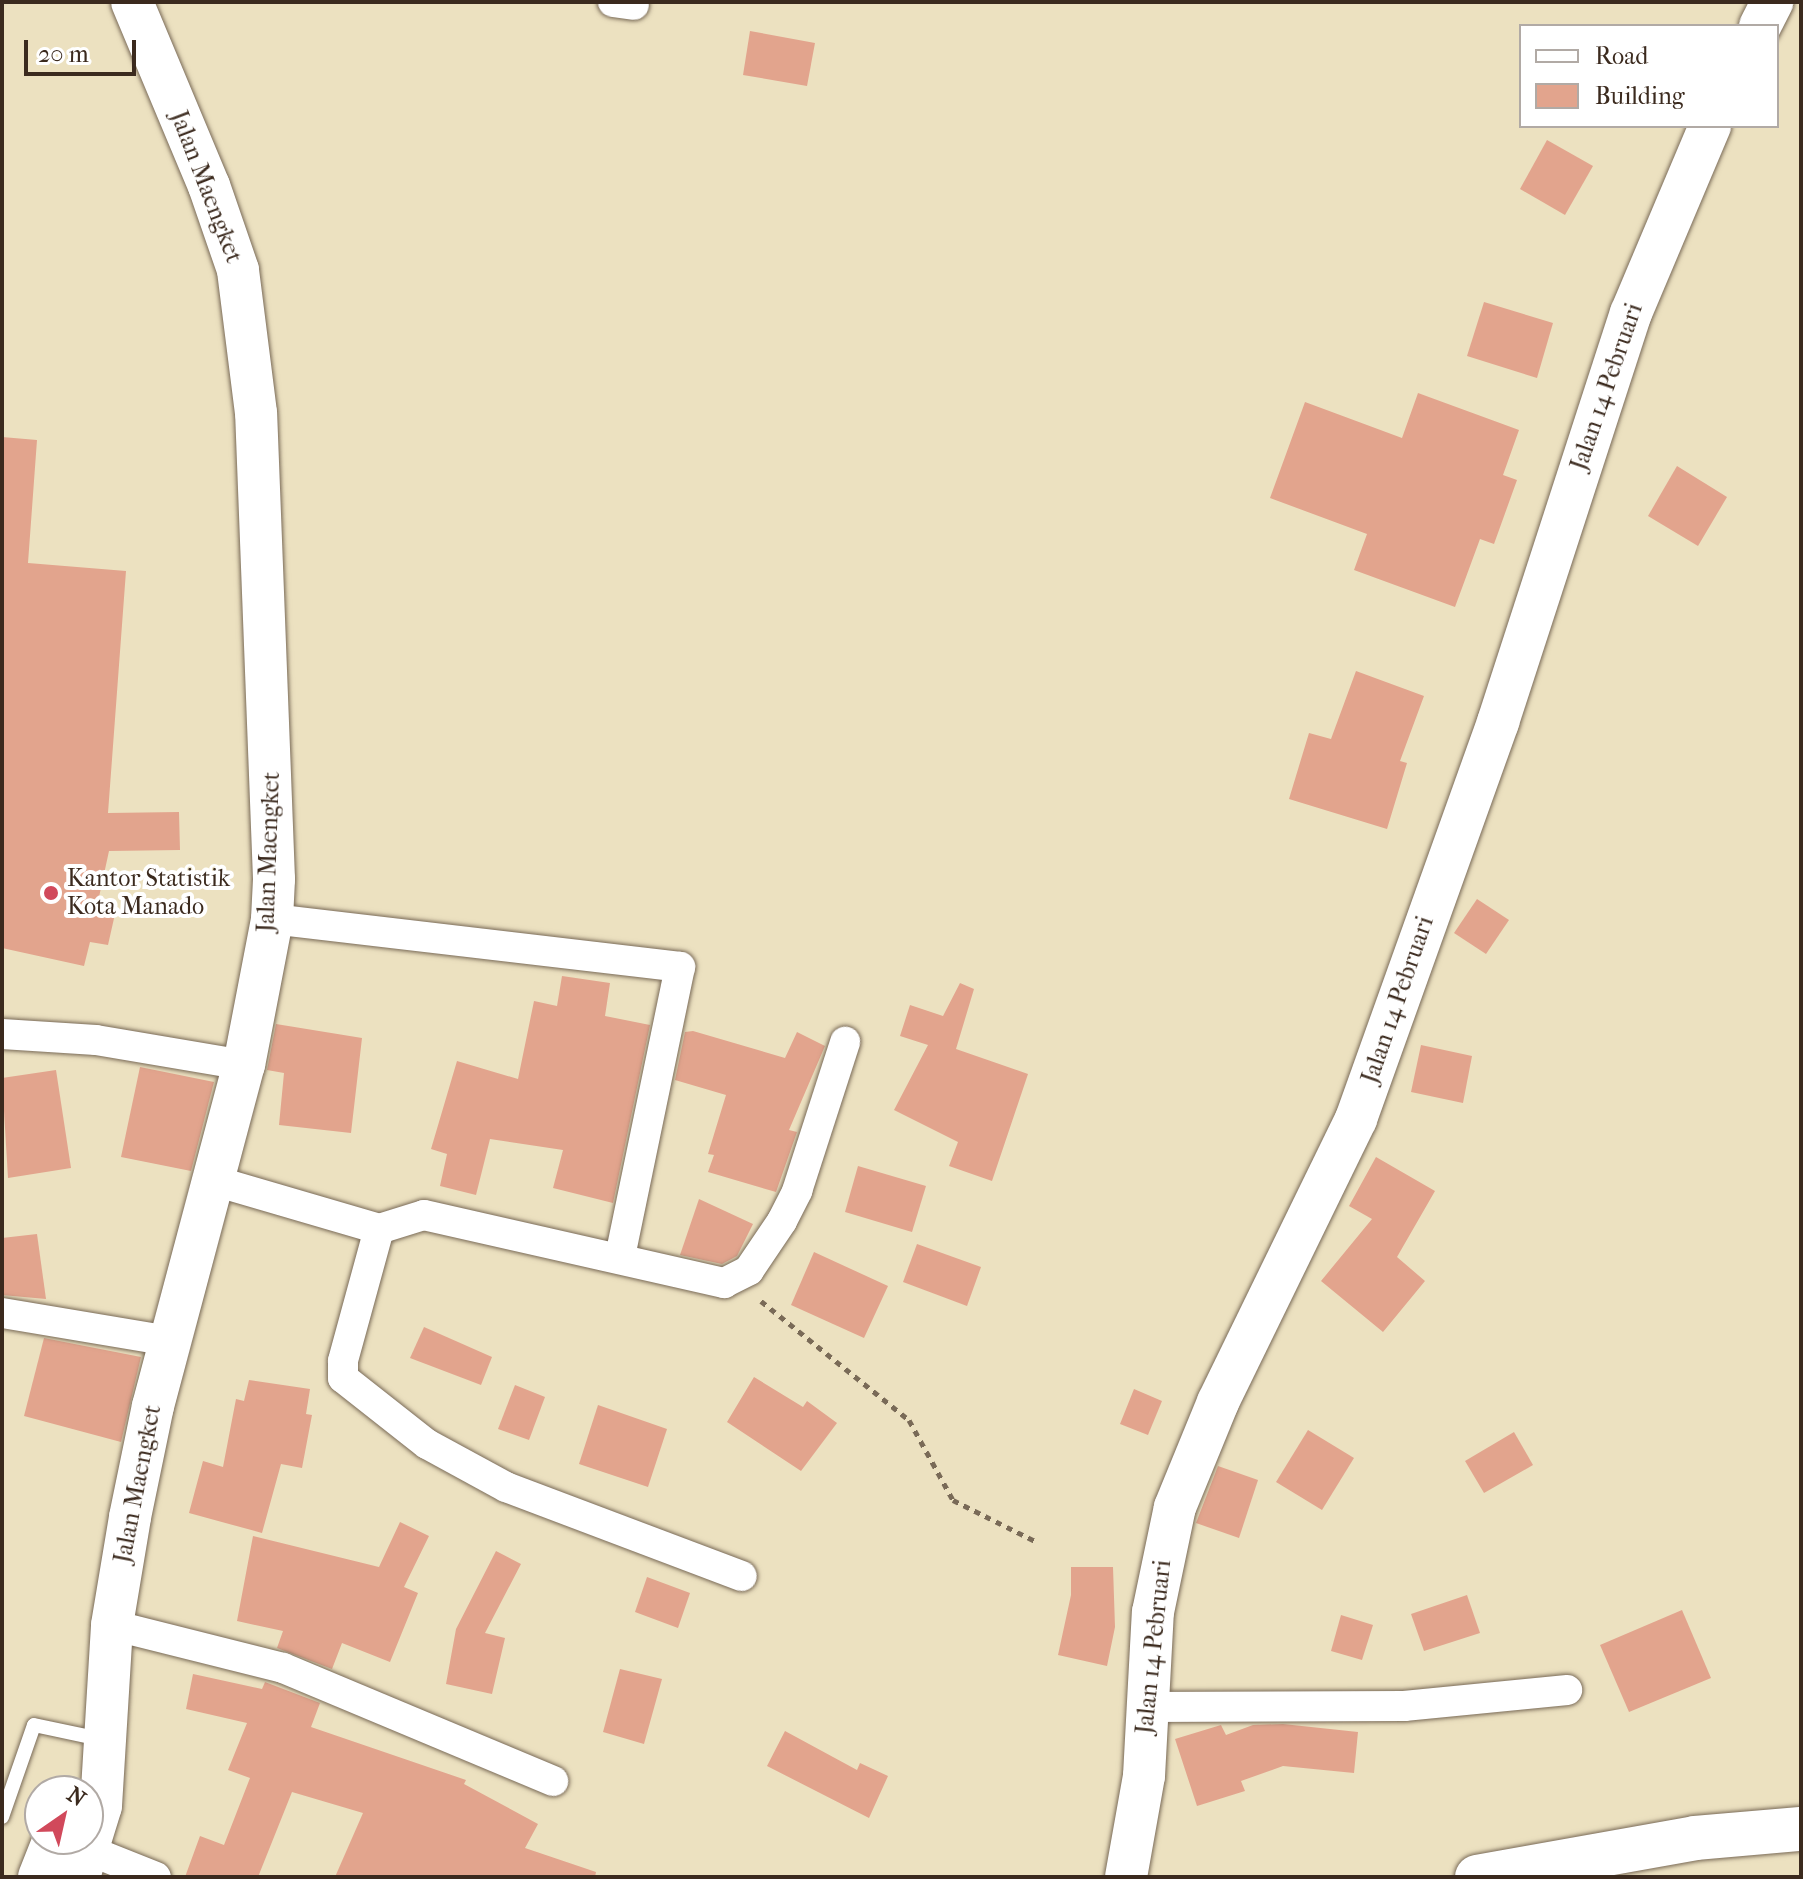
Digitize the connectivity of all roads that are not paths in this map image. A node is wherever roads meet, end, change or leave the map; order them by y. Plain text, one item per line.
1 (132, 2) edge
2 (1772, 2) edge
3 (1761, 24) edge
4 (1709, 128) edge
5 (272, 919) junction
6 (2, 1034) edge
7 (845, 1042) dead end
8 (244, 1065) junction
9 (215, 1181) junction
10 (379, 1229) junction
11 (620, 1257) junction
12 (2, 1313) edge
13 (170, 1341) junction
14 (742, 1576) dead end
15 (112, 1625) junction
16 (1567, 1690) dead end
17 (1144, 1707) junction
18 (104, 1746) junction
19 (84, 1775) edge
20 (103, 1775) edge
21 (553, 1781) dead end
22 (2, 1817) edge
23 (1801, 1829) edge
24 (73, 1855) edge
25 (39, 1877) edge
26 (156, 1877) edge
27 (1126, 1877) edge
28 (1477, 1877) edge

1 - 5 street, Jalan Maengket
2 - 3 street
4 - 17 street, Jalan 14 Pebruari
5 - 8 street, Jalan Maengket
5 - 11 street
6 - 8 street
7 - 11 street
8 - 9 street, Jalan Maengket
9 - 10 street
9 - 13 street, Jalan Maengket
10 - 11 street
10 - 14 street
12 - 13 street
13 - 15 street, Jalan Maengket
15 - 18 street, Jalan Maengket
15 - 21 street
16 - 17 street
17 - 27 street, Jalan 14 Pebruari
18 - 19 street
18 - 20 street, Jalan Maengket
18 - 22 lane
23 - 28 highway
24 - 25 street, Jalan Maengket
24 - 26 street

